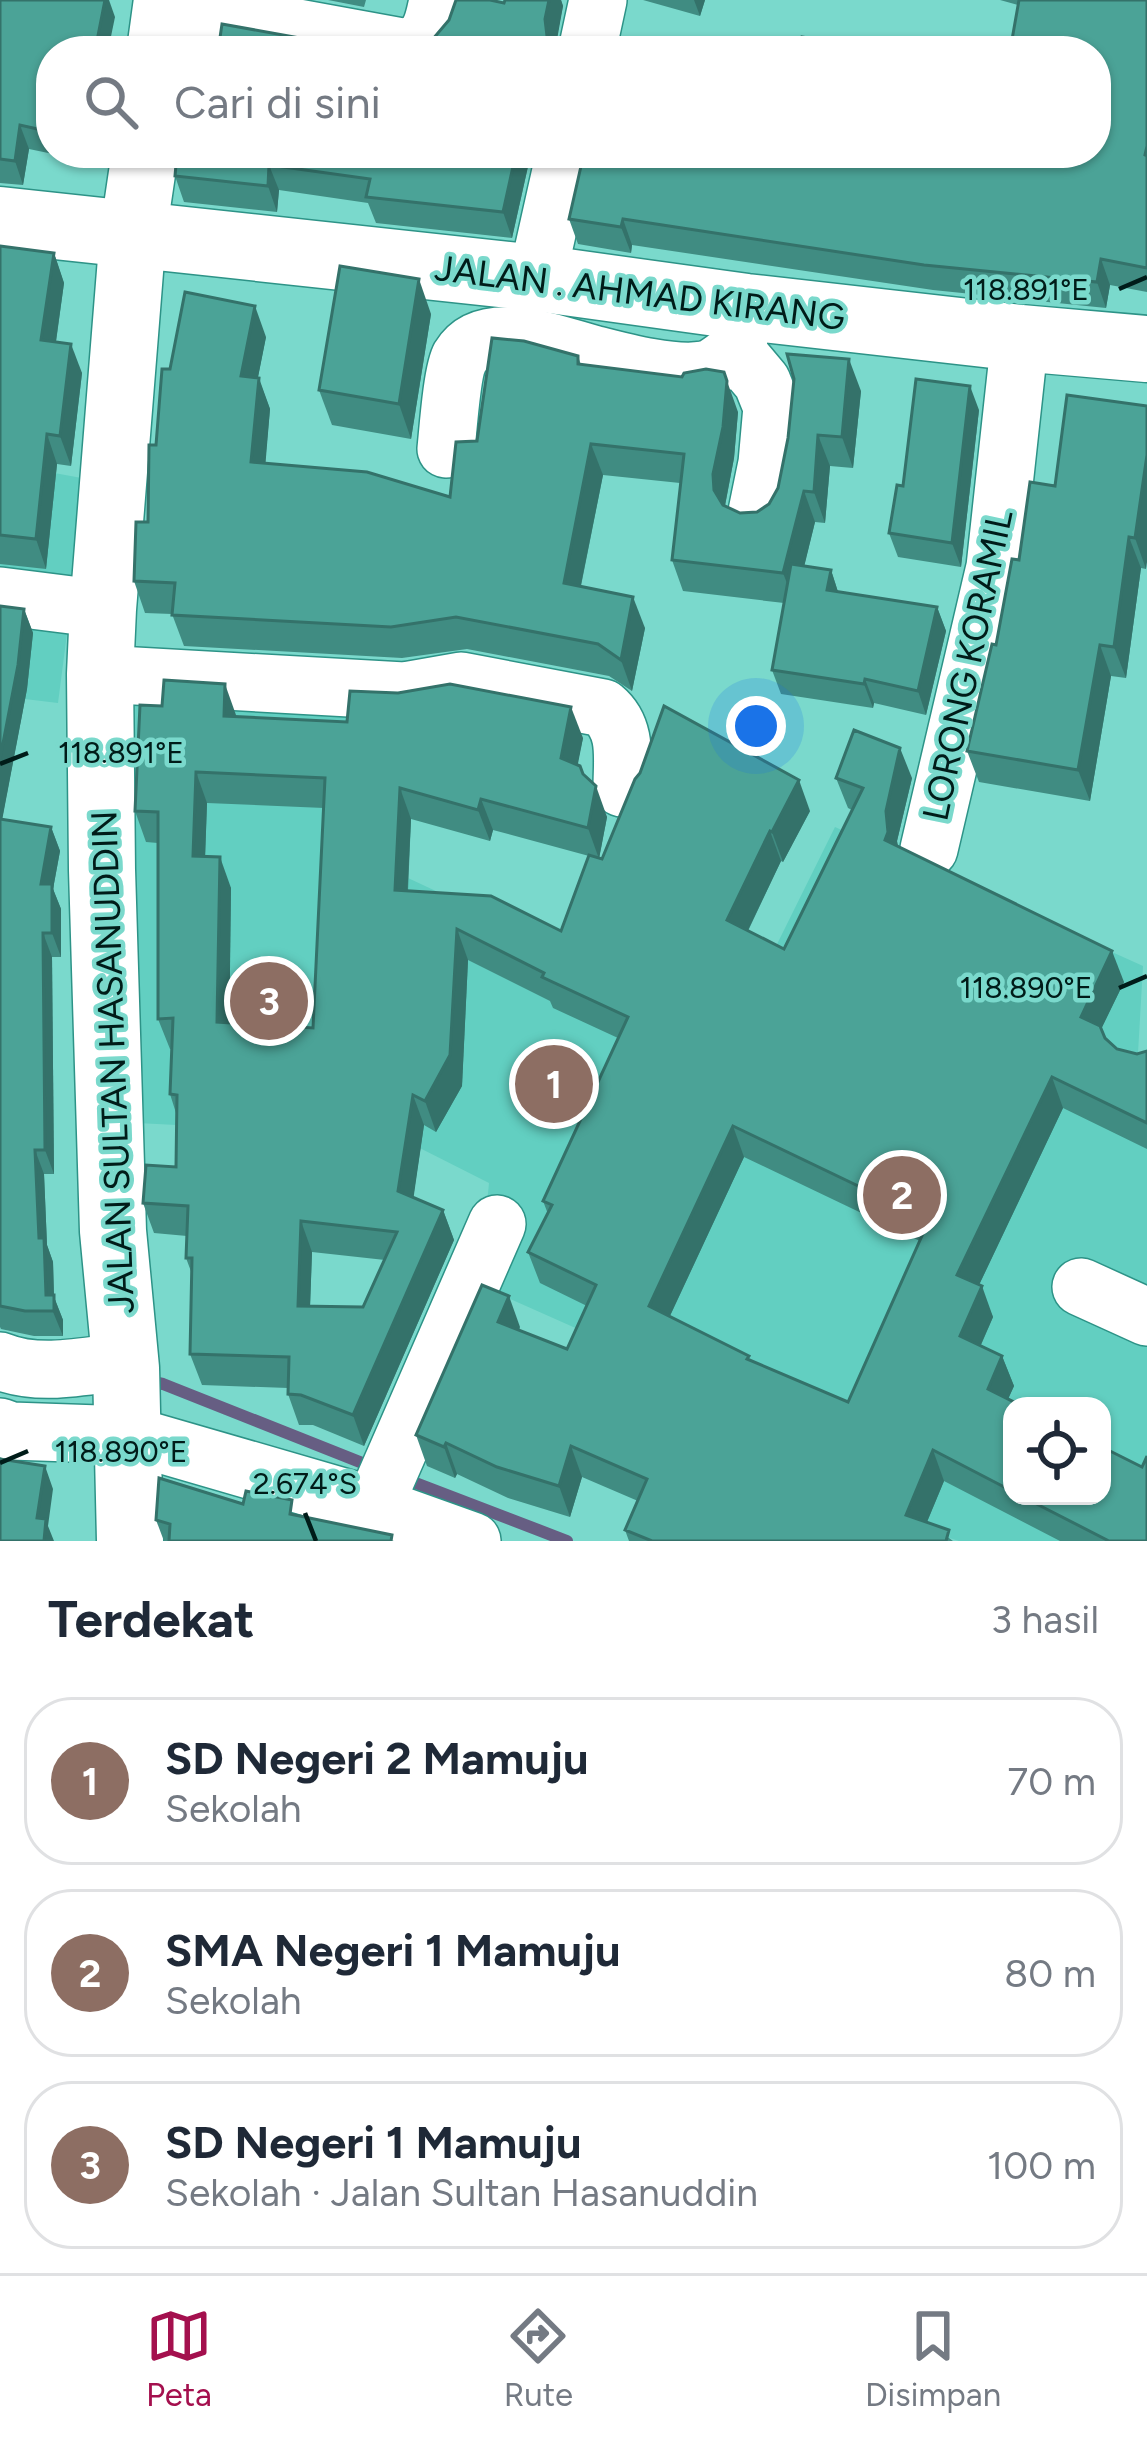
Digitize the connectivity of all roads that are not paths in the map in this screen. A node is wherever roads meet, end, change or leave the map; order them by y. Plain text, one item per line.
1 (437, 0) edge
2 (598, 0) edge
3 (164, 18) edge
4 (317, 36) edge
5 (427, 36) edge
6 (590, 36) edge
7 (143, 168) edge
8 (562, 168) edge
9 (0, 220) edge
10 (133, 234) junction
11 (538, 278) junction
12 (741, 329) junction
13 (1020, 338) junction
14 (1147, 349) edge
15 (446, 449) dead end
16 (757, 512) edge
17 (0, 596) edge
18 (103, 609) junction
19 (100, 674) junction
20 (622, 788) dead end
21 (929, 849) dead end
22 (497, 1224) dead end
23 (1082, 1287) dead end
24 (1147, 1317) edge
25 (0, 1361) edge
26 (127, 1394) junction
27 (0, 1427) edge
28 (374, 1506) junction
29 (130, 1541) edge
30 (472, 1541) edge

1 - 5 street
2 - 6 street
3 - 4 street
7 - 10 main road, JALAN SULTAN HASANUDDIN
8 - 11 street
9 - 10 main road, JALAN . AHMAD KIRANG
10 - 11 main road, JALAN . AHMAD KIRANG
10 - 18 main road, JALAN SULTAN HASANUDDIN
11 - 12 main road, JALAN . AHMAD KIRANG
12 - 13 main road, JALAN . AHMAD KIRANG
12 - 15 street
12 - 16 street
13 - 14 main road, JALAN . AHMAD KIRANG
13 - 21 street, LORONG KORAMIL
17 - 18 street
18 - 19 main road, JALAN SULTAN HASANUDDIN
19 - 20 street
19 - 26 main road, JALAN SULTAN HASANUDDIN
22 - 28 street
23 - 24 street
25 - 26 street
26 - 27 street
26 - 28 street
26 - 29 main road, JALAN SULTAN HASANUDDIN
28 - 30 street

